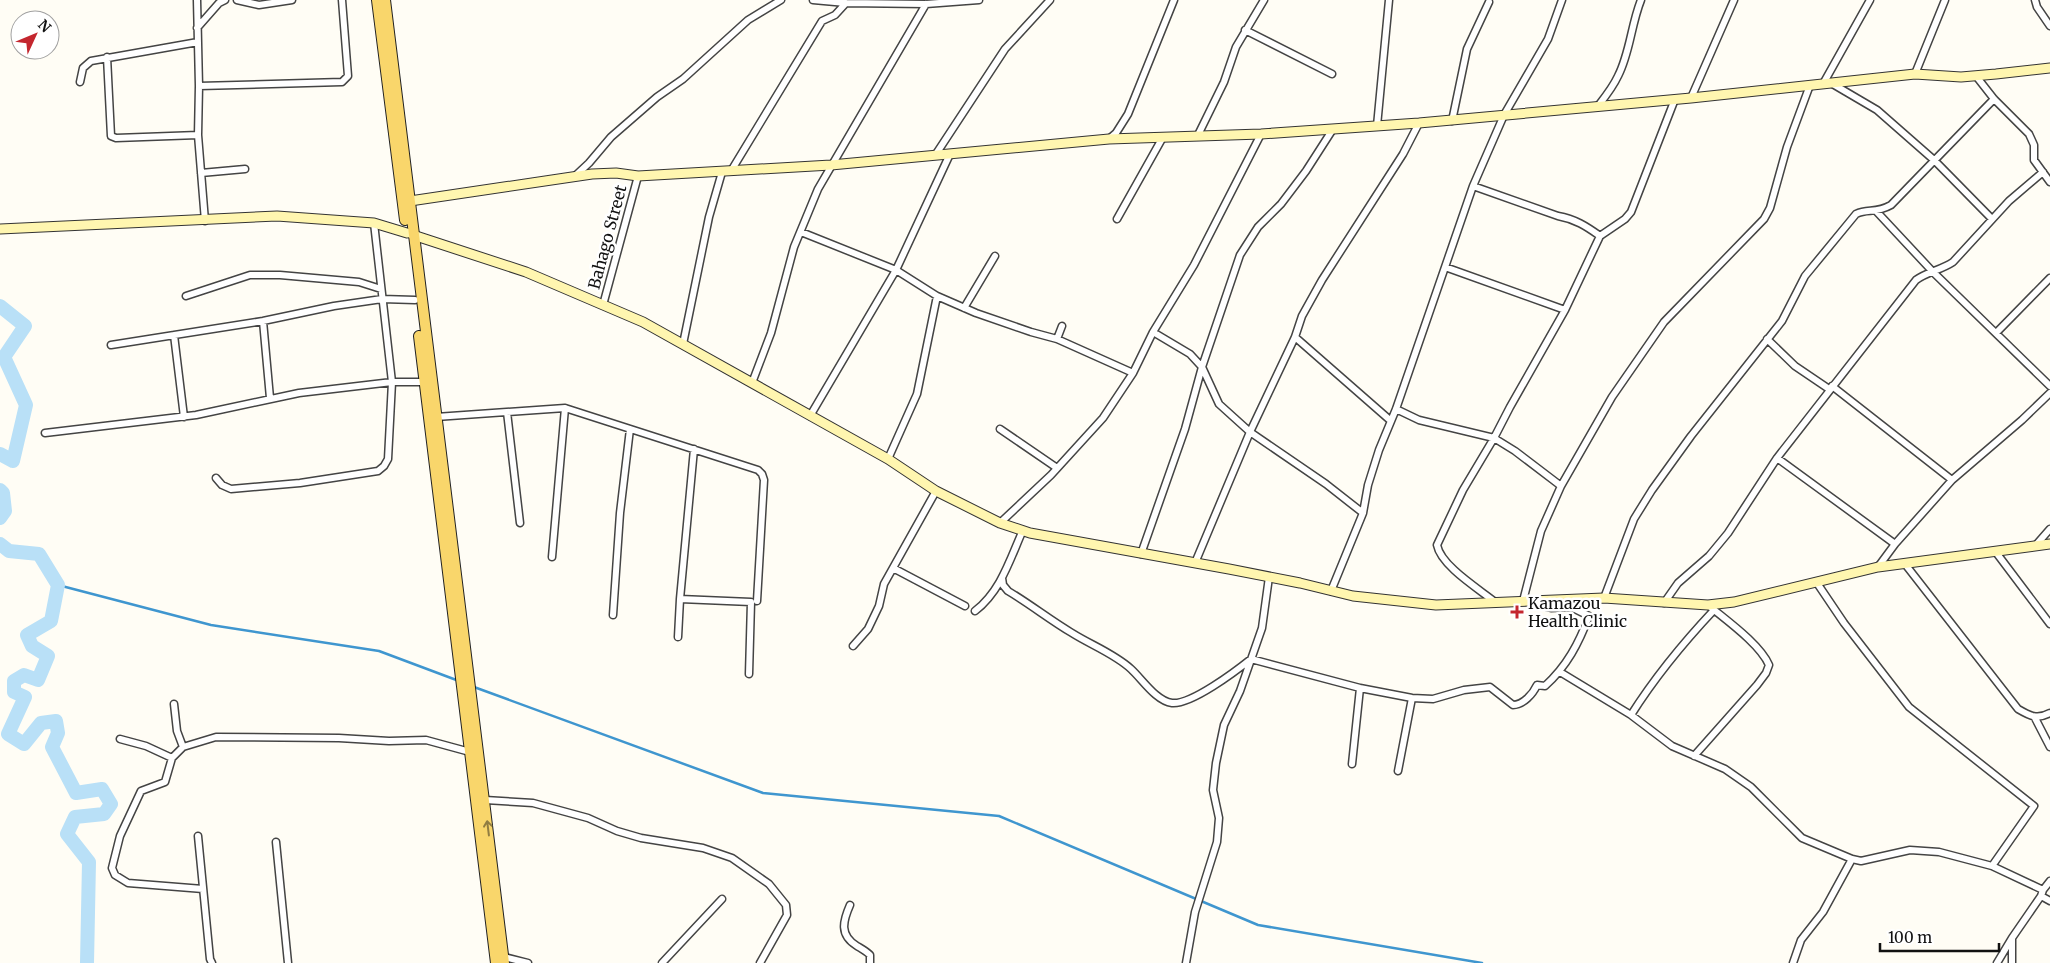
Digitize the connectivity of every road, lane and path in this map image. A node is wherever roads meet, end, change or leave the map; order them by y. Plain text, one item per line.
1 (197, 0) edge
2 (225, 0) edge
3 (237, 0) edge
4 (292, 0) edge
5 (342, 0) edge
6 (377, 0) edge
7 (385, 0) edge
8 (781, 0) edge
9 (814, 0) edge
10 (979, 0) edge
11 (1050, 0) edge
12 (1174, 0) edge
13 (1264, 0) edge
14 (1389, 0) edge
15 (1562, 0) edge
16 (1641, 0) edge
17 (1734, 0) edge
18 (1870, 0) edge
19 (1945, 0) edge
20 (2035, 0) edge
21 (1489, 2) dead end
22 (846, 3) junction
23 (926, 4) junction
24 (2050, 26) edge
25 (198, 28) junction
26 (1245, 30) junction
27 (198, 42) junction
28 (107, 57) junction
29 (389, 68) junction
30 (2050, 68) edge
31 (1332, 74) dead end
32 (1915, 74) junction
33 (1976, 76) junction
34 (80, 82) dead end
35 (1827, 84) junction
36 (199, 86) junction
37 (1810, 86) junction
38 (1692, 98) junction
39 (1994, 98) junction
40 (1675, 100) junction
41 (1598, 106) junction
42 (1504, 114) junction
43 (1452, 121) junction
44 (1419, 124) junction
45 (1378, 126) junction
46 (1333, 129) junction
47 (1261, 134) junction
48 (198, 135) junction
49 (1198, 135) junction
50 (1163, 137) junction
51 (1109, 139) junction
52 (936, 154) junction
53 (950, 154) junction
54 (1934, 160) junction
55 (831, 165) junction
56 (245, 169) dead end
57 (732, 171) junction
58 (722, 172) junction
59 (2043, 172) junction
60 (201, 173) junction
61 (638, 176) junction
62 (574, 178) junction
63 (2050, 182) edge
64 (1473, 186) junction
65 (410, 201) junction
66 (1877, 212) junction
67 (1117, 219) dead end
68 (1992, 219) junction
69 (206, 221) junction
70 (374, 223) junction
71 (0, 229) edge
72 (801, 232) junction
73 (410, 234) junction
74 (1600, 236) junction
75 (995, 256) dead end
76 (1445, 267) junction
77 (896, 270) junction
78 (1933, 272) junction
79 (2050, 278) edge
80 (381, 289) junction
81 (186, 296) dead end
82 (937, 296) junction
83 (382, 299) junction
84 (415, 300) junction
85 (603, 305) junction
86 (964, 308) junction
87 (1565, 310) junction
88 (263, 321) junction
89 (1062, 326) dead end
90 (1153, 332) junction
91 (1996, 333) junction
92 (174, 335) junction
93 (1296, 337) junction
94 (1058, 339) junction
95 (1767, 339) junction
96 (683, 344) junction
97 (111, 345) dead end
98 (1202, 367) junction
99 (1133, 373) junction
100 (392, 382) junction
101 (424, 382) junction
102 (752, 383) junction
103 (2050, 386) edge
104 (1831, 388) junction
105 (2050, 393) edge
106 (270, 398) junction
107 (565, 408) junction
108 (1396, 409) junction
109 (507, 412) junction
110 (184, 416) junction
111 (810, 416) junction
112 (436, 417) junction
113 (1391, 421) junction
114 (630, 429) junction
115 (1000, 429) dead end
116 (1250, 432) junction
117 (45, 433) dead end
118 (1494, 438) junction
119 (694, 449) junction
120 (1777, 458) junction
121 (888, 459) junction
122 (1057, 468) junction
123 (216, 478) dead end
124 (1952, 480) junction
125 (1561, 486) junction
126 (936, 491) junction
127 (1362, 513) junction
128 (520, 523) dead end
129 (1000, 523) junction
130 (2050, 529) edge
131 (1022, 530) junction
132 (1895, 544) junction
133 (2050, 544) edge
134 (2036, 545) junction
135 (1995, 551) junction
136 (1141, 554) junction
137 (552, 557) dead end
138 (1195, 563) junction
139 (1905, 564) junction
140 (1878, 567) junction
141 (893, 568) junction
142 (1269, 577) junction
143 (1002, 578) junction
144 (1817, 583) junction
145 (1331, 591) junction
146 (1604, 598) junction
147 (680, 599) junction
148 (757, 601) dead end
149 (1523, 601) junction
150 (1497, 603) junction
151 (1664, 603) junction
152 (965, 606) dead end
153 (1711, 608) junction
154 (975, 611) dead end
155 (613, 615) dead end
156 (2050, 624) edge
157 (678, 637) dead end
158 (853, 646) dead end
159 (1251, 659) junction
160 (1560, 672) junction
161 (749, 674) dead end
162 (1360, 688) junction
163 (1412, 698) junction
164 (174, 704) dead end
165 (2050, 712) edge
166 (1631, 715) junction
167 (2035, 718) junction
168 (120, 739) dead end
169 (183, 747) junction
170 (2050, 747) edge
171 (470, 752) junction
172 (1694, 756) junction
173 (172, 758) junction
174 (1352, 764) dead end
175 (1398, 771) dead end
176 (485, 800) junction
177 (198, 836) dead end
178 (276, 842) dead end
179 (1852, 859) junction
180 (1992, 866) junction
181 (2050, 881) edge
182 (203, 889) junction
183 (2042, 893) junction
184 (722, 899) dead end
185 (2050, 901) edge
186 (850, 905) dead end
187 (2012, 938) junction
188 (502, 961) edge
189 (212, 963) edge
190 (288, 963) edge
191 (528, 963) edge
192 (662, 963) edge
193 (760, 963) edge
194 (870, 963) edge
195 (1186, 963) edge
196 (1793, 963) edge
197 (1997, 963) edge
198 (2012, 963) edge

1 - 25 street
2 - 25 street
3 - 4 street
5 - 36 street
6 - 29 main road
7 - 29 main road
8 - 62 street
9 - 22 street
10 - 23 street
11 - 52 street
12 - 51 street
13 - 26 street
14 - 45 street
15 - 42 street
16 - 41 street
17 - 38 street
18 - 35 street
19 - 32 street
20 - 24 street
21 - 43 street
22 - 23 street
22 - 57 street
23 - 55 street
25 - 27 street
26 - 31 street
26 - 49 street
27 - 28 street
27 - 36 street
28 - 34 street
28 - 48 street
29 - 65 main road
29 - 73 main road
30 - 33 street
32 - 33 street
32 - 35 street
33 - 39 street
35 - 37 street
35 - 54 street
36 - 48 street
37 - 38 street
37 - 125 street
38 - 40 street
39 - 54 street
39 - 59 street
40 - 41 street
40 - 74 street
41 - 42 street
42 - 43 street
42 - 64 street
43 - 44 street
44 - 45 street
44 - 93 street
45 - 46 street
46 - 47 street
46 - 98 street
47 - 49 street
47 - 90 street
48 - 60 street
49 - 50 street
50 - 51 street
50 - 67 street
51 - 53 street
52 - 53 street
52 - 55 street
53 - 77 street
54 - 66 street
54 - 68 street
55 - 57 street
55 - 72 street
56 - 60 street
57 - 58 street
58 - 61 street
58 - 96 street
59 - 63 street
59 - 68 street
60 - 69 street
61 - 62 street
61 - 85 street, Bahago Street
62 - 65 street
64 - 74 street
64 - 76 street
65 - 73 main road
66 - 78 street
66 - 95 street
68 - 78 street
69 - 70 street
69 - 71 street
70 - 73 street
70 - 80 street
72 - 77 street
72 - 102 street
73 - 84 main road
73 - 85 street
73 - 112 main road
74 - 87 street
75 - 86 street
76 - 87 street
76 - 108 street
77 - 82 street
77 - 111 street
78 - 91 street
78 - 104 street
79 - 91 street
80 - 81 street
80 - 83 street
82 - 86 street
82 - 121 street
83 - 84 street
83 - 88 street
83 - 100 street
84 - 101 main road
85 - 96 street
86 - 94 street
87 - 118 street
88 - 92 street
88 - 106 street
89 - 94 street
90 - 98 street
90 - 99 street
91 - 103 street
92 - 97 street
92 - 110 street
93 - 113 street
93 - 116 street
94 - 99 street
95 - 104 street
95 - 146 street
96 - 102 street
98 - 116 street
98 - 136 street
99 - 122 street
100 - 101 street
100 - 106 street
100 - 123 street
101 - 171 main road
102 - 111 street
104 - 120 street
104 - 124 street
105 - 124 street
106 - 110 street
107 - 109 street
107 - 114 street
107 - 137 street
108 - 113 street
108 - 118 street
109 - 112 street
109 - 128 street
110 - 117 street
111 - 121 street
112 - 176 main road
113 - 127 street
114 - 119 street
114 - 155 street
115 - 122 street
116 - 127 street
116 - 138 street
118 - 125 street
118 - 150 street
119 - 147 street
119 - 148 street
120 - 132 street
120 - 151 street
121 - 126 street
122 - 129 street
124 - 132 street
125 - 149 street
126 - 129 street
126 - 141 street
127 - 145 street
129 - 131 street
130 - 134 street
131 - 136 street
131 - 143 street
132 - 140 street
133 - 134 street
134 - 135 street
135 - 139 street
135 - 156 street
136 - 138 street
138 - 142 street
139 - 140 street
139 - 167 street
140 - 144 street
141 - 152 street
141 - 158 street
142 - 145 street
142 - 159 street
143 - 154 street
143 - 159 street
144 - 153 street
144 - 180 street
145 - 150 street
146 - 149 street
146 - 151 street
147 - 157 street
147 - 161 street
149 - 150 street
149 - 160 street
151 - 153 street
153 - 166 street
153 - 172 street
159 - 162 street
159 - 195 street
160 - 163 street
160 - 166 street
162 - 163 street
162 - 174 street
163 - 175 street
164 - 169 street
165 - 167 street
166 - 172 street
167 - 170 street
168 - 173 street
169 - 171 street
169 - 173 street
171 - 188 main road
172 - 179 street
173 - 182 street
188 -> 176 main road
176 - 193 street
177 - 182 street
178 - 190 street
179 - 180 street
179 - 196 street
180 - 183 street
181 - 183 street
182 - 189 street
183 - 185 street
183 - 187 street
184 - 192 street
186 - 194 street
187 - 197 street
187 - 198 street
188 - 191 street

